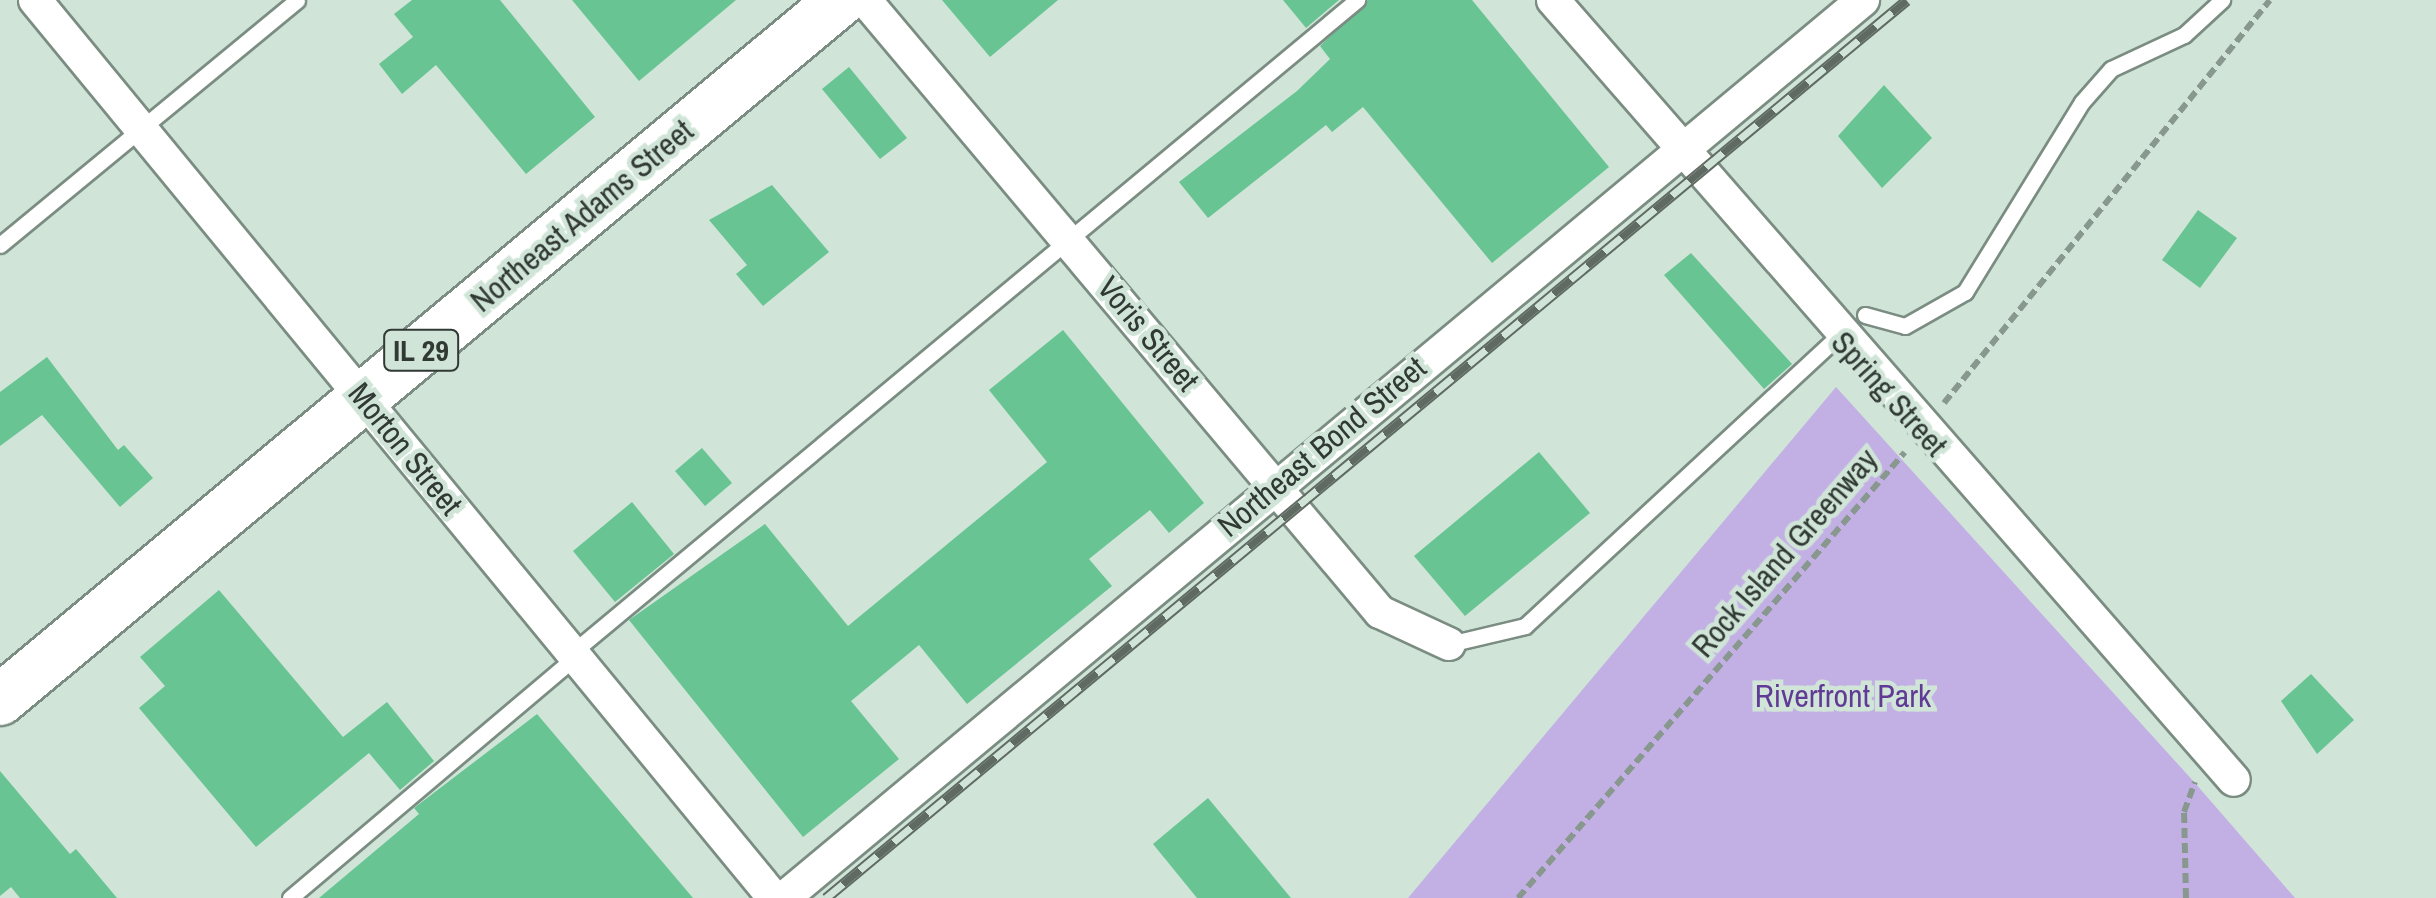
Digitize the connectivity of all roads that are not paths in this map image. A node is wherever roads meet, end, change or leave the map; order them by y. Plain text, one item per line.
1 (35, 0) edge
2 (297, 0) edge
3 (841, 0) edge
4 (866, 0) edge
5 (1357, 0) edge
6 (1553, 0) edge
7 (1864, 0) edge
8 (2222, 0) edge
9 (140, 128) junction
10 (1680, 153) junction
11 (1065, 236) junction
12 (0, 245) edge
13 (1865, 315) dead end
14 (1838, 336) junction
15 (363, 398) junction
16 (1275, 484) junction
17 (1449, 644) joint
18 (574, 654) junction
19 (0, 700) edge
20 (2234, 780) dead end
21 (290, 898) edge
22 (774, 898) edge
23 (784, 898) edge

1 - 9 street, Morton Street
2 - 9 lane
3 - 15 main road, Northeast Adams Street / IL 29
4 - 11 street, Voris Street
5 - 11 lane
6 - 10 street, Spring Street
7 - 10 street, Northeast Bond Street
8 - 13 lane
9 - 12 lane
9 - 15 street, Morton Street
10 - 14 street, Spring Street
10 - 16 street, Northeast Bond Street
11 - 16 street, Voris Street
11 - 18 lane
14 - 17 lane
14 - 20 street, Spring Street
15 - 18 street, Morton Street
15 - 19 main road, Northeast Adams Street / IL 29
16 - 17 street, Voris Street
16 - 23 street, Northeast Bond Street
18 - 21 lane
18 - 22 street, Morton Street

